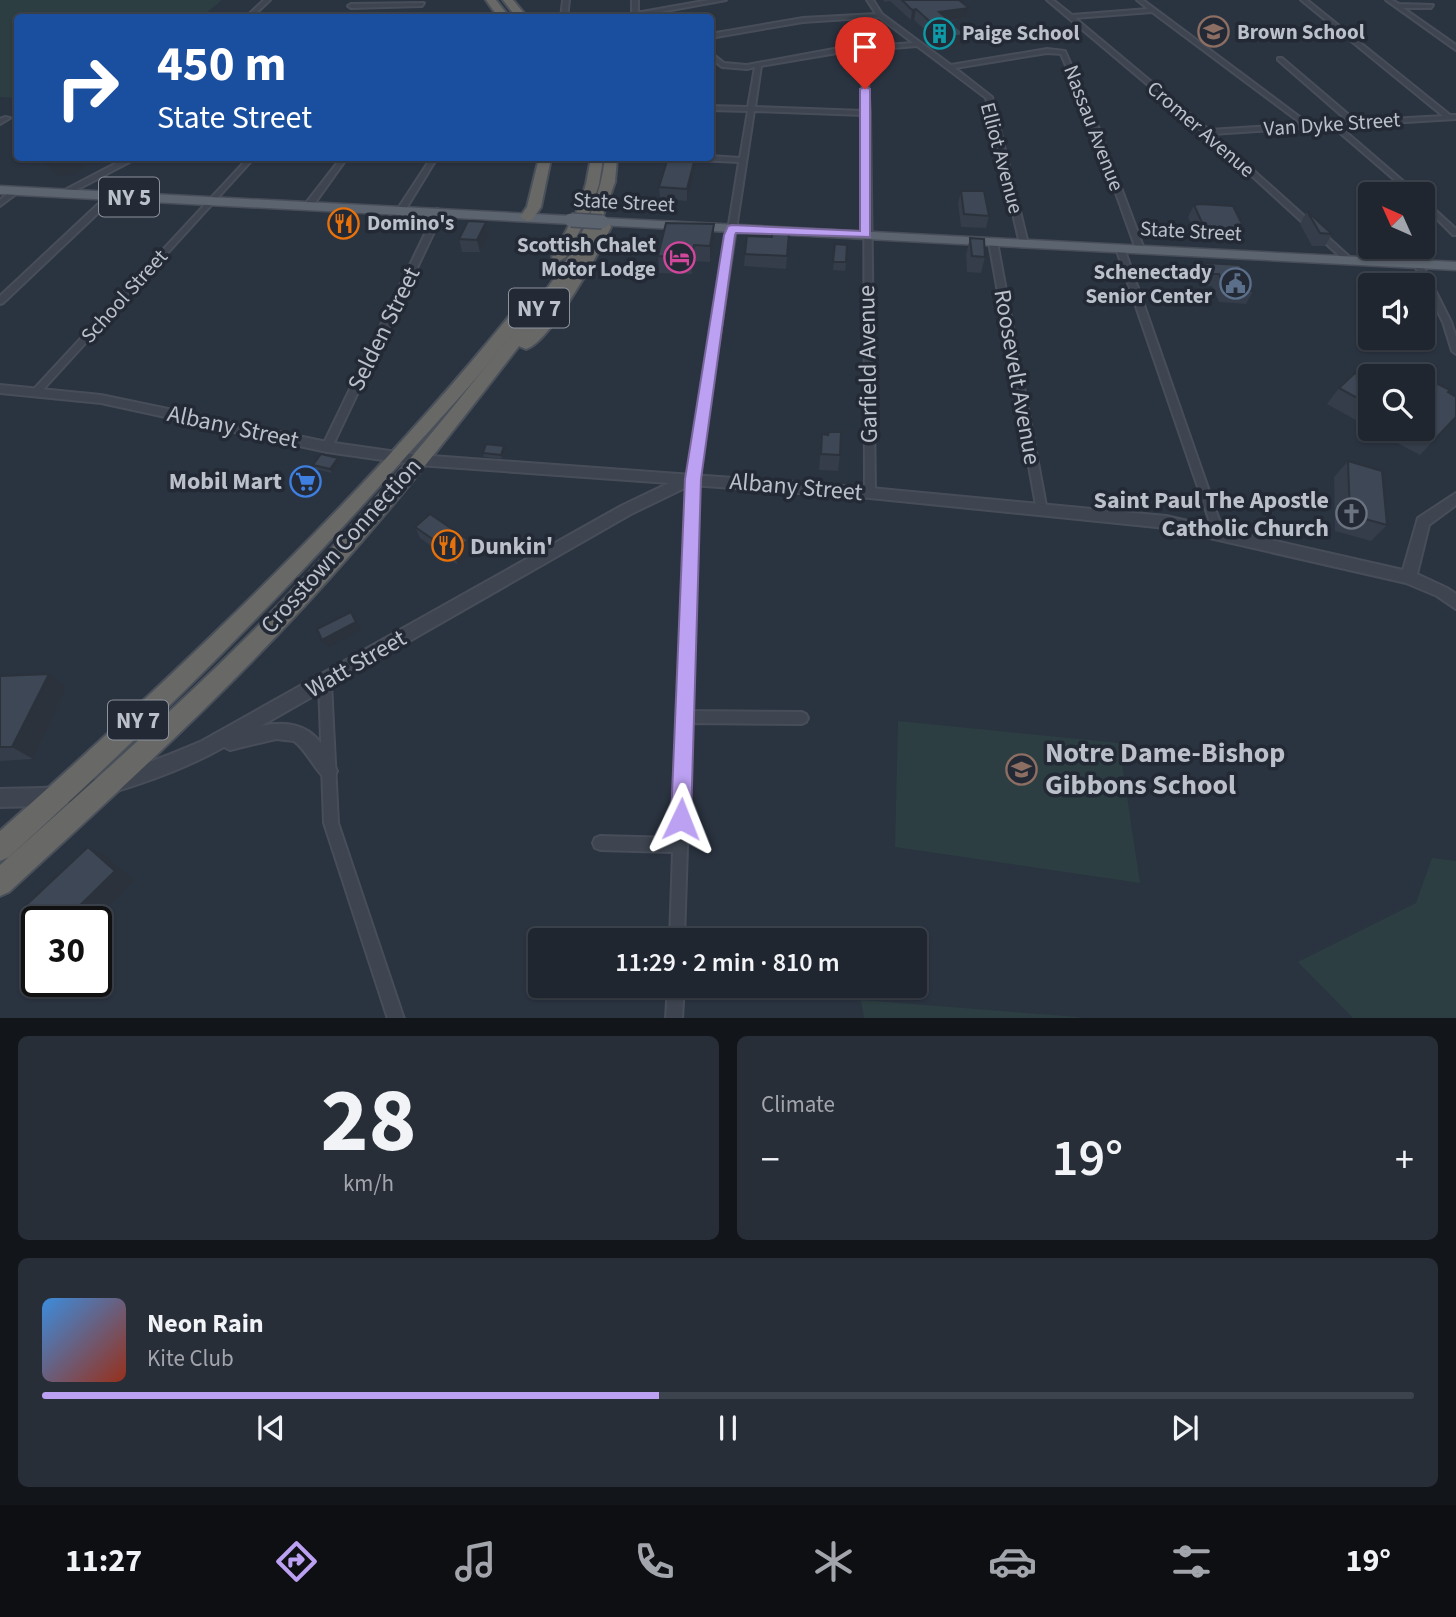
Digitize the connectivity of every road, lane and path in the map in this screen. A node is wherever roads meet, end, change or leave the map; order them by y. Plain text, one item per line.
1 (267, 0) edge
2 (491, 0) edge
3 (508, 0) edge
4 (635, 0) edge
5 (722, 0) edge
6 (870, 0) edge
7 (1051, 0) edge
8 (1140, 0) edge
9 (1304, 0) edge
10 (1390, 0) edge
11 (706, 1) edge
12 (423, 2) edge
13 (353, 3) edge
14 (1398, 6) junction
15 (1431, 6) dead end
16 (1153, 10) junction
17 (251, 14) edge
18 (502, 14) edge
19 (520, 14) edge
20 (635, 14) joint
21 (880, 15) junction
22 (1072, 17) junction
23 (714, 35) edge
24 (919, 44) junction
25 (1456, 48) edge
26 (851, 50) junction
27 (714, 59) edge
28 (1280, 59) dead end
29 (758, 65) junction
30 (951, 67) junction
31 (714, 108) edge
32 (753, 109) junction
33 (867, 113) junction
34 (1452, 117) edge
35 (1353, 122) junction
36 (1333, 124) junction
37 (1456, 124) edge
38 (1307, 125) junction
39 (1207, 132) junction
40 (714, 159) edge
41 (744, 160) junction
42 (126, 161) edge
43 (248, 161) edge
44 (342, 161) edge
45 (432, 161) edge
46 (538, 161) edge
47 (544, 161) edge
48 (597, 161) edge
49 (611, 161) edge
50 (621, 161) edge
51 (1401, 182) edge
52 (0, 190) edge
53 (16, 191) junction
54 (64, 194) junction
55 (112, 196) junction
56 (211, 201) junction
57 (0, 204) edge
58 (309, 205) junction
59 (401, 210) junction
60 (440, 211) junction
61 (1435, 213) edge
62 (527, 217) junction
63 (604, 222) junction
64 (732, 229) junction
65 (1456, 233) edge
66 (866, 235) junction
67 (993, 242) junction
68 (1024, 244) junction
69 (1120, 248) junction
70 (1140, 249) junction
71 (1349, 261) junction
72 (1418, 264) junction
73 (1456, 266) edge
74 (0, 301) edge
75 (1456, 351) edge
76 (0, 389) edge
77 (36, 393) junction
78 (434, 441) junction
79 (327, 447) junction
80 (407, 458) junction
81 (693, 479) junction
82 (870, 493) junction
83 (1456, 498) edge
84 (1042, 511) junction
85 (1218, 531) junction
86 (1409, 577) junction
87 (1456, 603) edge
88 (325, 683) junction
89 (685, 717) junction
90 (802, 718) dead end
91 (208, 747) junction
92 (328, 771) junction
93 (109, 784) junction
94 (57, 795) junction
95 (0, 798) edge
96 (600, 843) dead end
97 (680, 845) junction
98 (0, 848) edge
99 (0, 883) edge
100 (677, 928) edge
101 (675, 998) edge
102 (396, 1018) edge
103 (674, 1018) edge

1 - 17 street
2 - 18 highway
3 - 19 highway
4 - 20 street
5 - 11 street
6 - 21 street, Elliot Avenue
7 - 22 street, Cromer Avenue
8 - 16 street
9 - 34 street
10 - 14 street
11 - 20 street
12 - 13 street
14 - 15 street
14 - 25 street
16 - 22 street
16 - 38 street
21 - 23 street
21 - 24 street, Elliot Avenue
22 - 39 street, Cromer Avenue
24 - 26 street
24 - 30 street, Elliot Avenue
26 - 29 street
26 - 33 street, Garfield Avenue
27 - 29 street
28 - 35 street
29 - 32 street
30 - 68 street, Elliot Avenue
30 - 70 street, Nassau Avenue
31 - 32 street
32 - 33 street
32 - 41 street
33 - 66 street, Garfield Avenue
34 - 35 street, Van Dyke Street
34 - 37 street
35 - 36 street, Van Dyke Street
36 - 38 street, Van Dyke Street
36 - 51 street
38 - 39 street, Van Dyke Street
39 - 71 street, Cromer Avenue
40 - 41 street
41 - 64 street
42 - 54 street
43 - 56 street, School Street
44 - 58 street
45 - 59 street
46 - 62 highway
47 - 62 highway
48 - 80 highway, Crosstown Connection / NY 7
49 - 78 highway, Crosstown Connection / NY 7
50 - 63 highway
52 - 53 main road, State Street / NY 5
53 - 54 main road, State Street / NY 5
53 - 57 street
54 - 55 main road, State Street / NY 5
55 - 56 main road, State Street / NY 5
55 - 74 street
56 - 58 main road, State Street / NY 5
56 - 77 street, School Street
58 - 59 main road, State Street / NY 5
59 - 60 main road, State Street / NY 5
60 - 62 main road, State Street / NY 5
60 - 79 street, Selden Street
61 - 65 street
62 - 63 main road, State Street / NY 5, bridge
63 - 64 main road, State Street / NY 5
63 - 78 highway
64 - 66 main road, State Street / NY 5
64 - 81 street
66 - 67 main road, State Street / NY 5
66 - 82 street, Garfield Avenue
67 - 68 main road, State Street / NY 5
67 - 84 street, Roosevelt Avenue
68 - 69 main road, State Street / NY 5
69 - 70 main road, State Street / NY 5
69 - 85 street
70 - 71 main road, State Street / NY 5
71 - 72 main road, State Street / NY 5
72 - 73 main road, State Street / NY 5
72 - 75 street
76 - 77 street, Albany Street
77 - 79 street, Albany Street
78 - 80 highway, Crosstown Connection / NY 7
79 - 80 street, Albany Street
80 - 81 street, Albany Street
80 - 93 highway, Crosstown Connection / NY 7
80 - 94 highway, Crosstown Connection / NY 7
81 - 82 street, Albany Street
81 - 88 street, Watt Street
81 - 89 street
82 - 84 street, Albany Street
83 - 86 street
84 - 85 street, Albany Street
85 - 86 street, Albany Street
86 - 87 street, Albany Street
88 - 91 street, Watt Street
88 - 92 street
89 - 90 street
89 - 97 street
91 - 92 street
91 - 93 street, Watt Street
92 - 102 street
93 - 94 street, Watt Street
93 - 99 highway, Crosstown Connection / NY 7
94 - 95 street, Watt Street
94 - 98 highway, Crosstown Connection / NY 7
96 - 97 street
97 - 100 street
101 - 103 street

